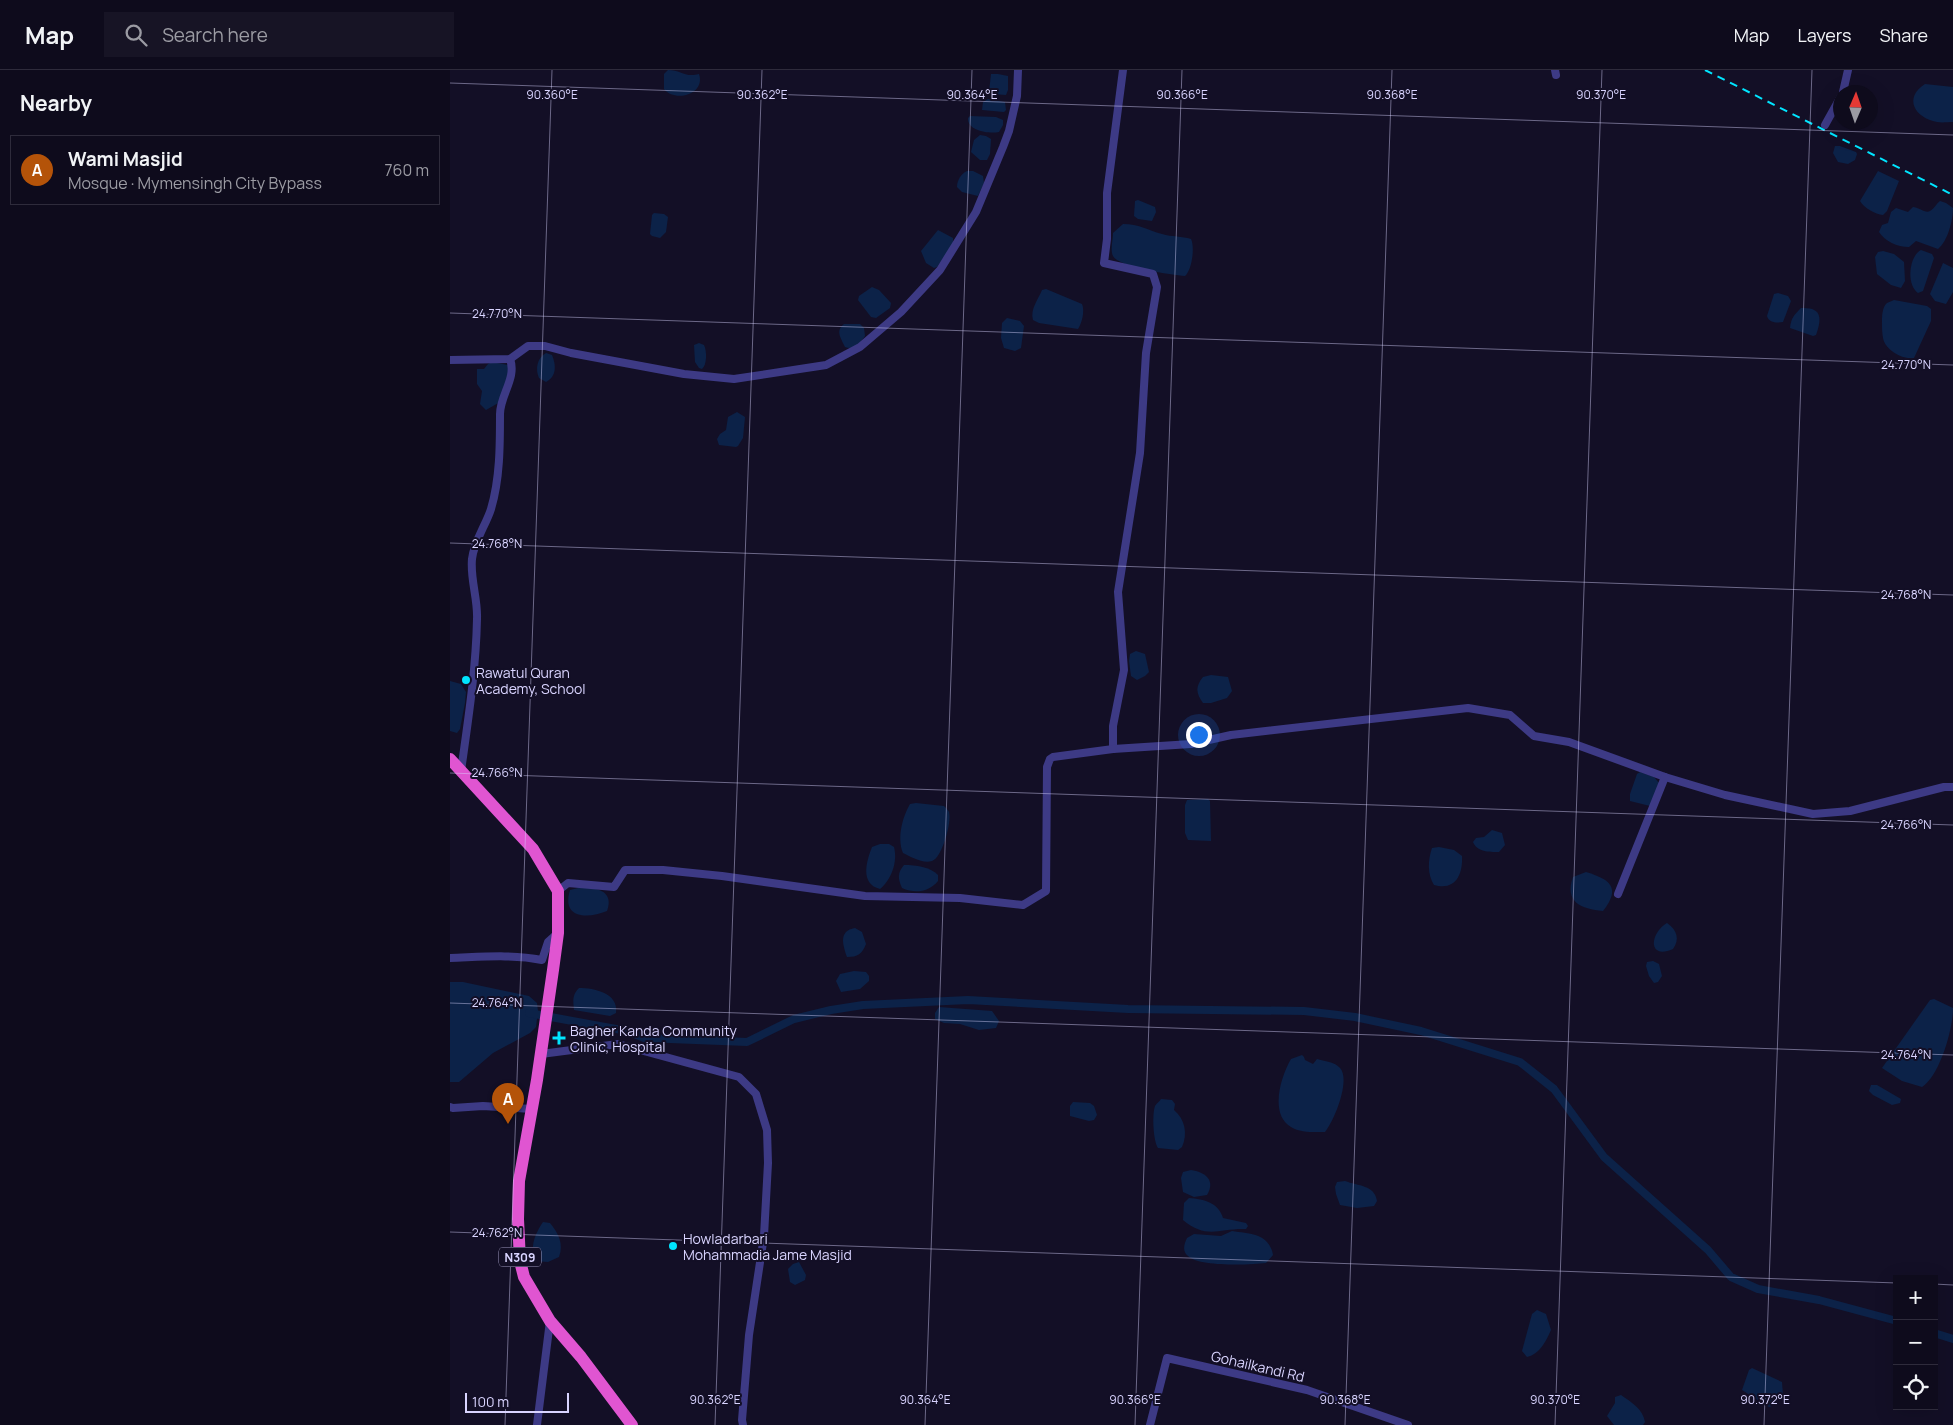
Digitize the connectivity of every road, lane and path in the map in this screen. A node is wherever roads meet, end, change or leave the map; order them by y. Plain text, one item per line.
1 (1018, 70) edge
2 (1123, 70) edge
3 (1848, 70) edge
4 (1845, 85) edge
5 (1833, 111) edge
6 (1825, 125) dead end
7 (510, 359) junction
8 (450, 360) edge
9 (1113, 749) junction
10 (450, 759) edge
11 (461, 771) junction
12 (1665, 778) junction
13 (1953, 787) edge
14 (558, 891) junction
15 (1618, 894) dead end
16 (558, 933) junction
17 (450, 958) edge
18 (541, 1054) junction
19 (452, 1108) edge
20 (532, 1109) junction
21 (550, 1321) junction
22 (537, 1425) edge
23 (632, 1425) edge
24 (743, 1425) edge
25 (1150, 1425) edge
26 (1408, 1425) edge

1 - 7 street
2 - 9 street
3 - 4 street
5 - 6 street
7 - 8 street
7 - 11 street
9 - 12 street
9 - 14 street
10 - 11 highway
11 - 14 highway
12 - 13 street
12 - 15 street
14 - 16 highway
16 - 17 street
16 - 18 highway
18 - 20 highway, N309
18 - 24 street
19 - 20 street
20 - 21 highway, N309
21 - 22 street
21 - 23 highway, N309
25 - 26 street, Gohailkandi Rd

